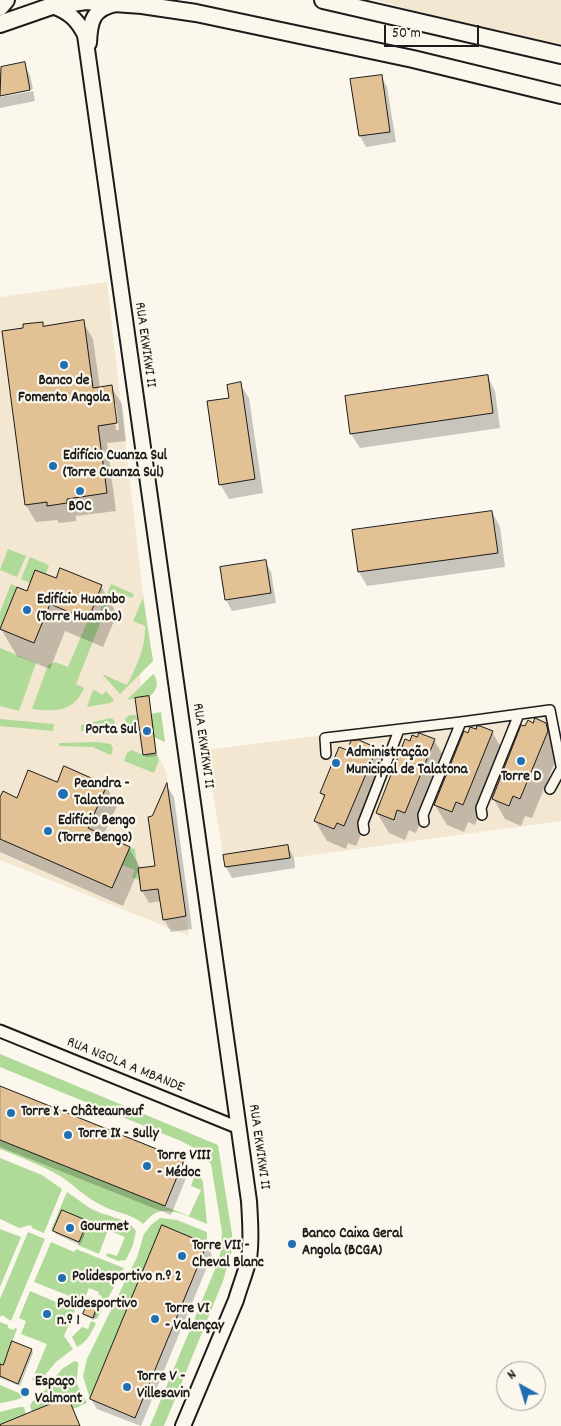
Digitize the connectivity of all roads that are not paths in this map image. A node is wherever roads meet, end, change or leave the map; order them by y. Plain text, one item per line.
1 (6, 0) edge
2 (323, 0) edge
3 (124, 3) junction
4 (52, 6) junction
5 (192, 6) edge
6 (0, 7) edge
7 (0, 24) edge
8 (561, 55) edge
9 (88, 61) junction
10 (561, 95) edge
11 (519, 714) junction
12 (460, 722) junction
13 (399, 730) junction
14 (326, 754) dead end
15 (561, 768) edge
16 (550, 789) dead end
17 (482, 815) dead end
18 (424, 822) dead end
19 (364, 830) dead end
20 (0, 1031) edge
21 (239, 1128) junction
22 (183, 1426) edge

1 - 6 main road
2 - 8 main road
3 - 4 main road
3 - 5 main road
3 - 9 street, RUA EKWIKWI II
4 - 7 main road
4 - 9 street, RUA EKWIKWI II
5 - 10 main road
9 - 21 street, RUA EKWIKWI II
11 - 12 street
11 - 15 street
11 - 17 street
12 - 13 street
12 - 18 street
13 - 14 street
13 - 19 street
15 - 16 street
20 - 21 street, RUA NGOLA A MBANDE
21 - 22 street, RUA EKWIKWI II

